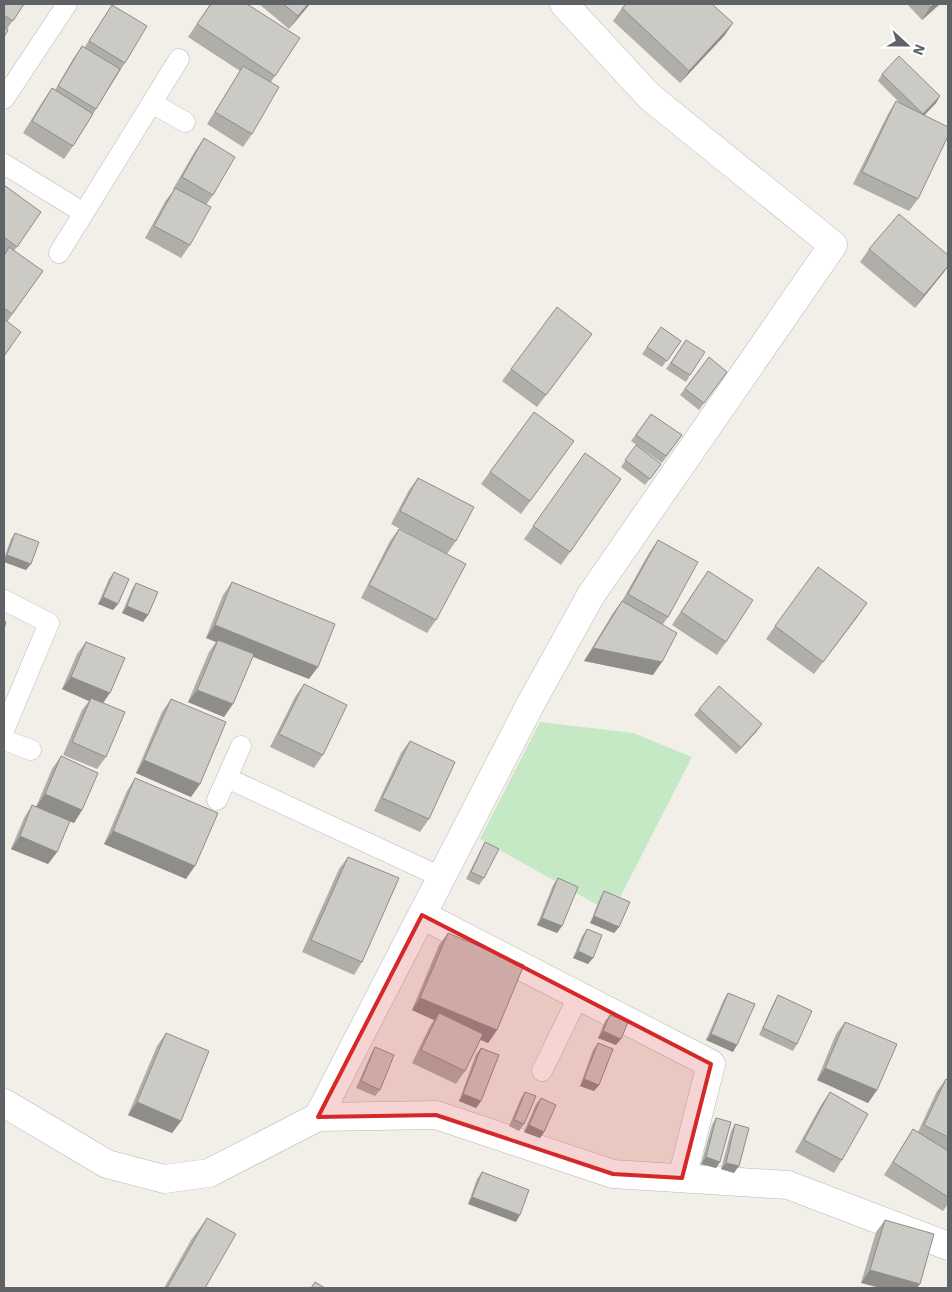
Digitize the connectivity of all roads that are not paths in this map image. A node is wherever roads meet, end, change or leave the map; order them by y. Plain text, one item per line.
1 (67, 4) edge
2 (564, 4) edge
3 (179, 59) dead end
4 (4, 98) edge
5 (152, 104) junction
6 (185, 122) dead end
7 (4, 164) edge
8 (84, 213) junction
9 (59, 253) dead end
10 (4, 600) edge
11 (4, 730) edge
12 (4, 740) edge
13 (241, 746) dead end
14 (31, 750) dead end
15 (227, 778) junction
16 (217, 800) dead end
17 (441, 877) junction
18 (422, 915) junction
19 (579, 995) junction
20 (542, 1071) dead end
21 (4, 1103) edge
22 (318, 1117) junction
23 (682, 1178) junction
24 (947, 1243) edge

1 - 4 lane
2 - 17 street
3 - 5 lane
5 - 6 lane
5 - 8 lane
7 - 8 lane
8 - 9 lane
10 - 11 lane
12 - 14 lane
13 - 15 lane
15 - 16 lane
15 - 17 lane
17 - 18 street
18 - 19 street
18 - 22 street
19 - 20 lane
19 - 23 street
21 - 22 street
22 - 23 street
23 - 24 street

